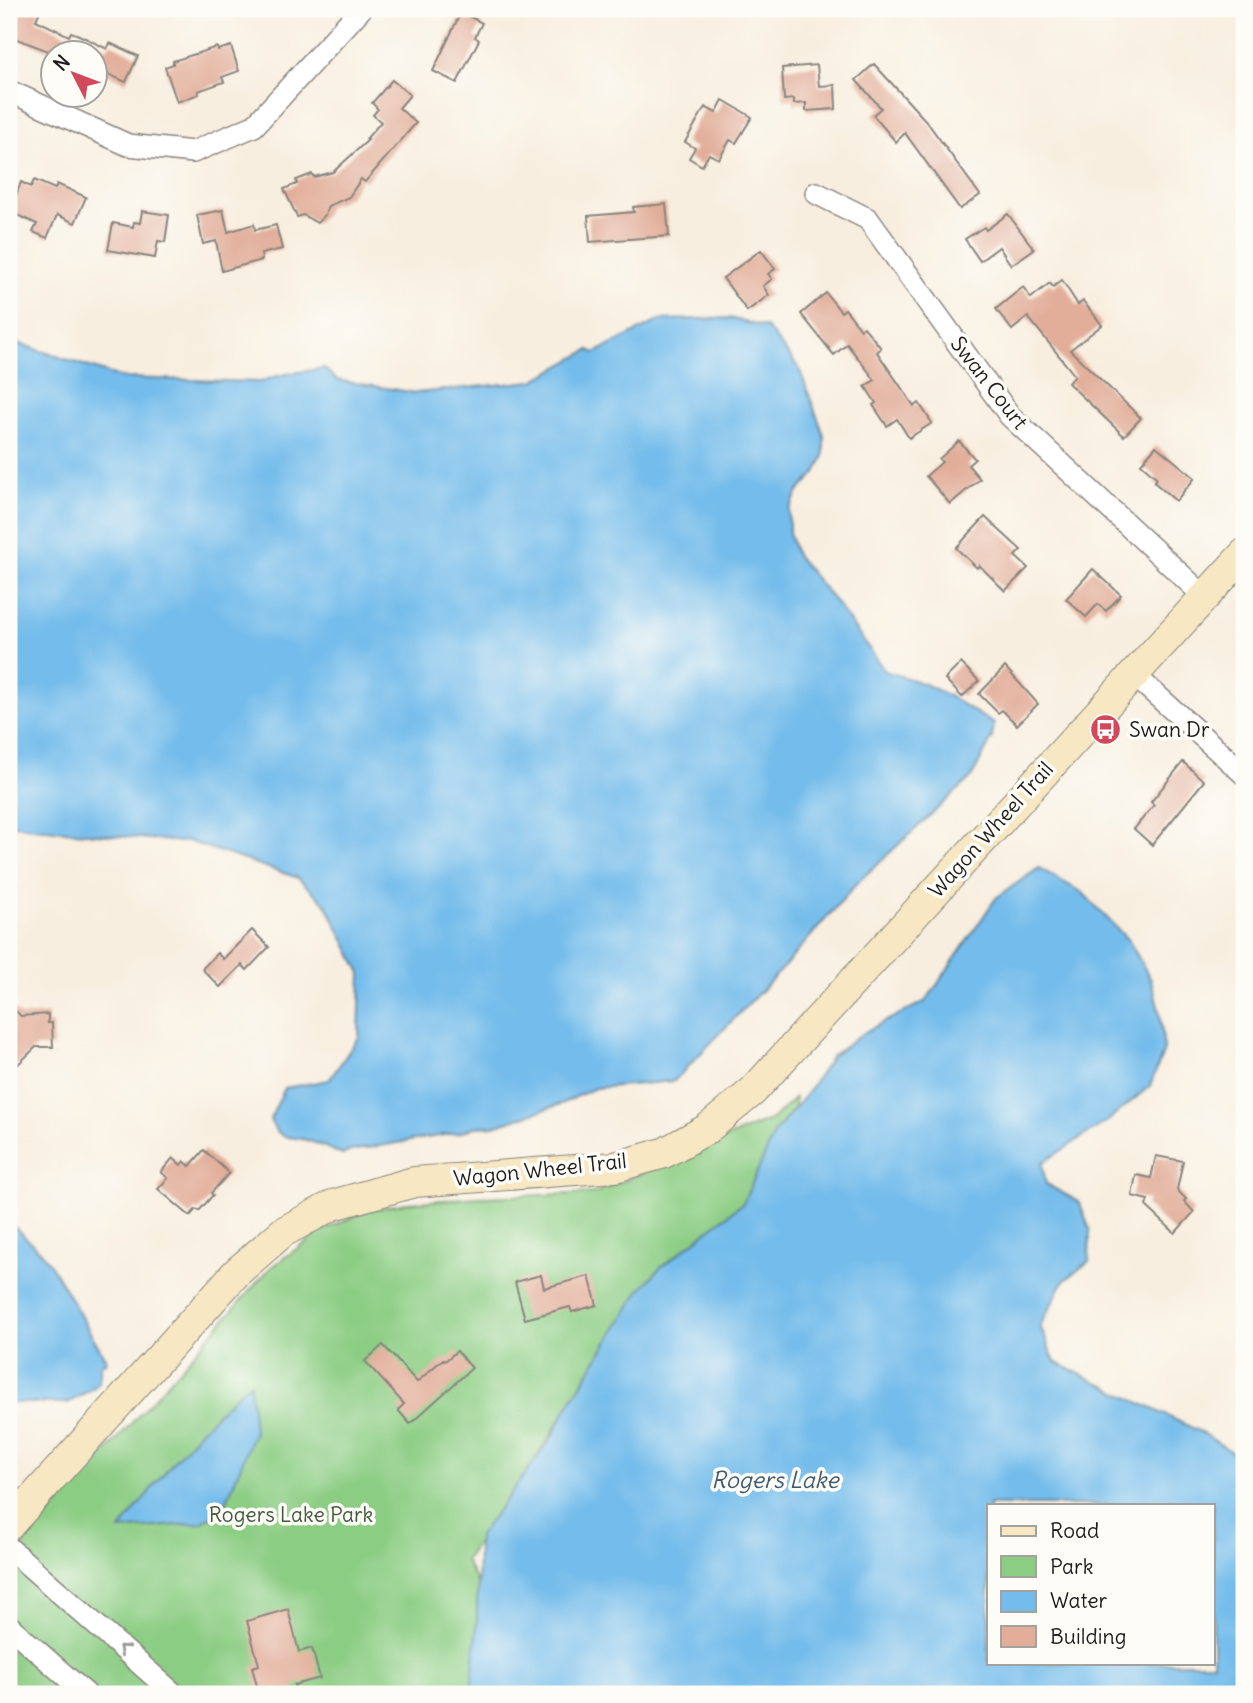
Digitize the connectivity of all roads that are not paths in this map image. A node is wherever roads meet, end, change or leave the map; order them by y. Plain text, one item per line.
1 (361, 9) edge
2 (9, 91) edge
3 (816, 193) dead end
4 (1244, 554) edge
5 (1205, 597) junction
6 (1133, 674) junction
7 (1244, 774) edge
8 (9, 1525) edge
9 (9, 1548) edge
10 (9, 1626) edge
11 (86, 1694) edge
12 (174, 1694) edge

1 - 2 street
3 - 5 street, Swan Court
4 - 5 street, Wagon Wheel Trail
5 - 6 street, Wagon Wheel Trail
6 - 7 street
6 - 8 street, Wagon Wheel Trail
12 -> 9 street
10 - 11 street

